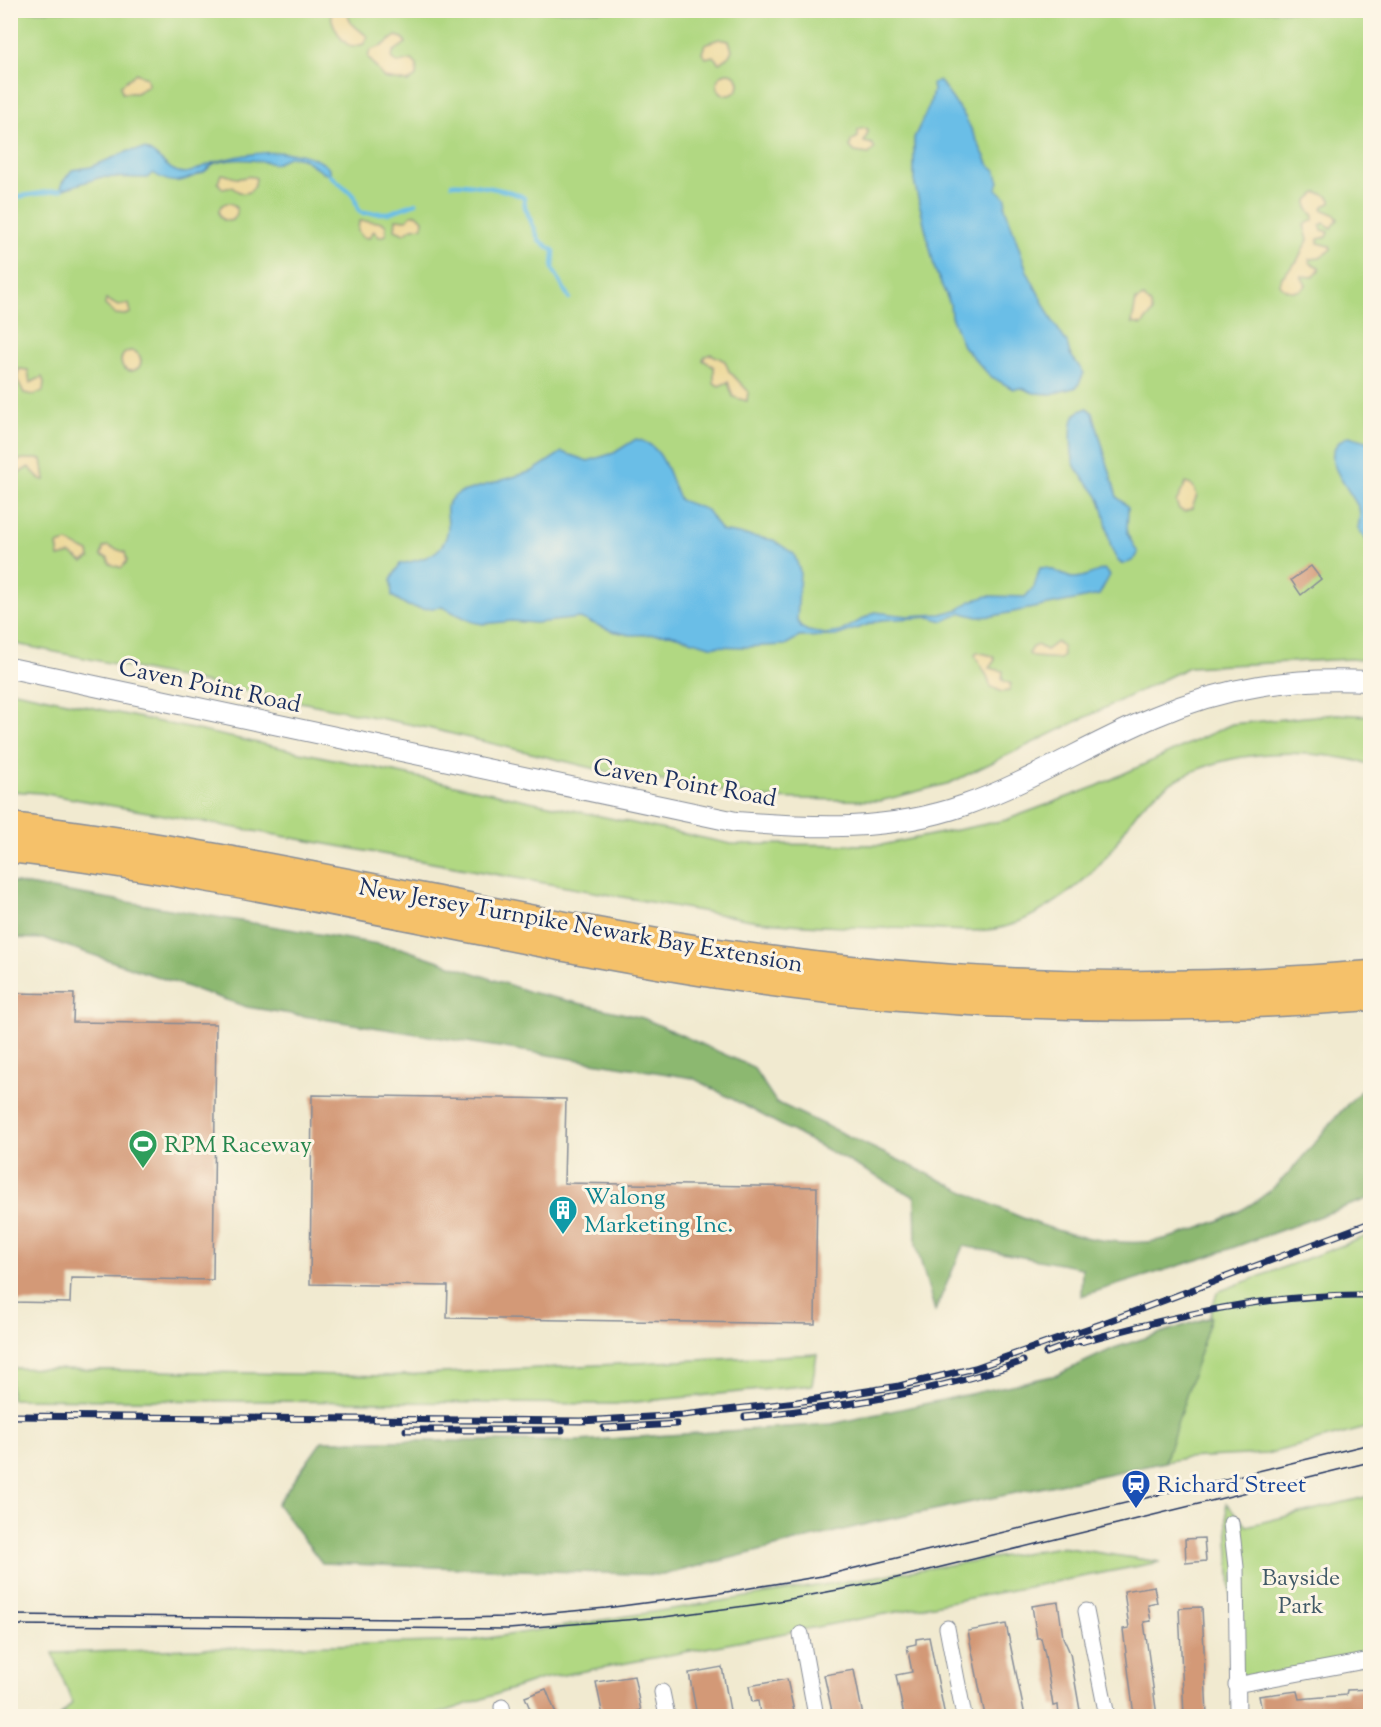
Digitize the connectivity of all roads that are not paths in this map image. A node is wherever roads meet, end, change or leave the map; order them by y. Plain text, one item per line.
1 (10, 668) edge
2 (1371, 681) edge
3 (10, 827) edge
4 (10, 848) edge
5 (1371, 975) edge
6 (1371, 996) edge
7 (1231, 1523) dead end
8 (1086, 1611) dead end
9 (947, 1629) dead end
10 (801, 1634) dead end
11 (1371, 1660) edge
12 (1236, 1685) junction
13 (662, 1692) dead end
14 (667, 1716) edge
15 (816, 1716) edge
16 (964, 1716) edge
17 (1107, 1716) edge
18 (1238, 1716) edge

1 - 2 street, Caven Point Road
3 - 5 highway, New Jersey Turnpike Newark Bay Extension
4 - 6 highway, New Jersey Turnpike Newark Bay Extension
7 - 12 street
8 - 17 street
9 - 16 street
10 - 15 street
11 - 12 street
12 - 18 street
13 - 14 street

